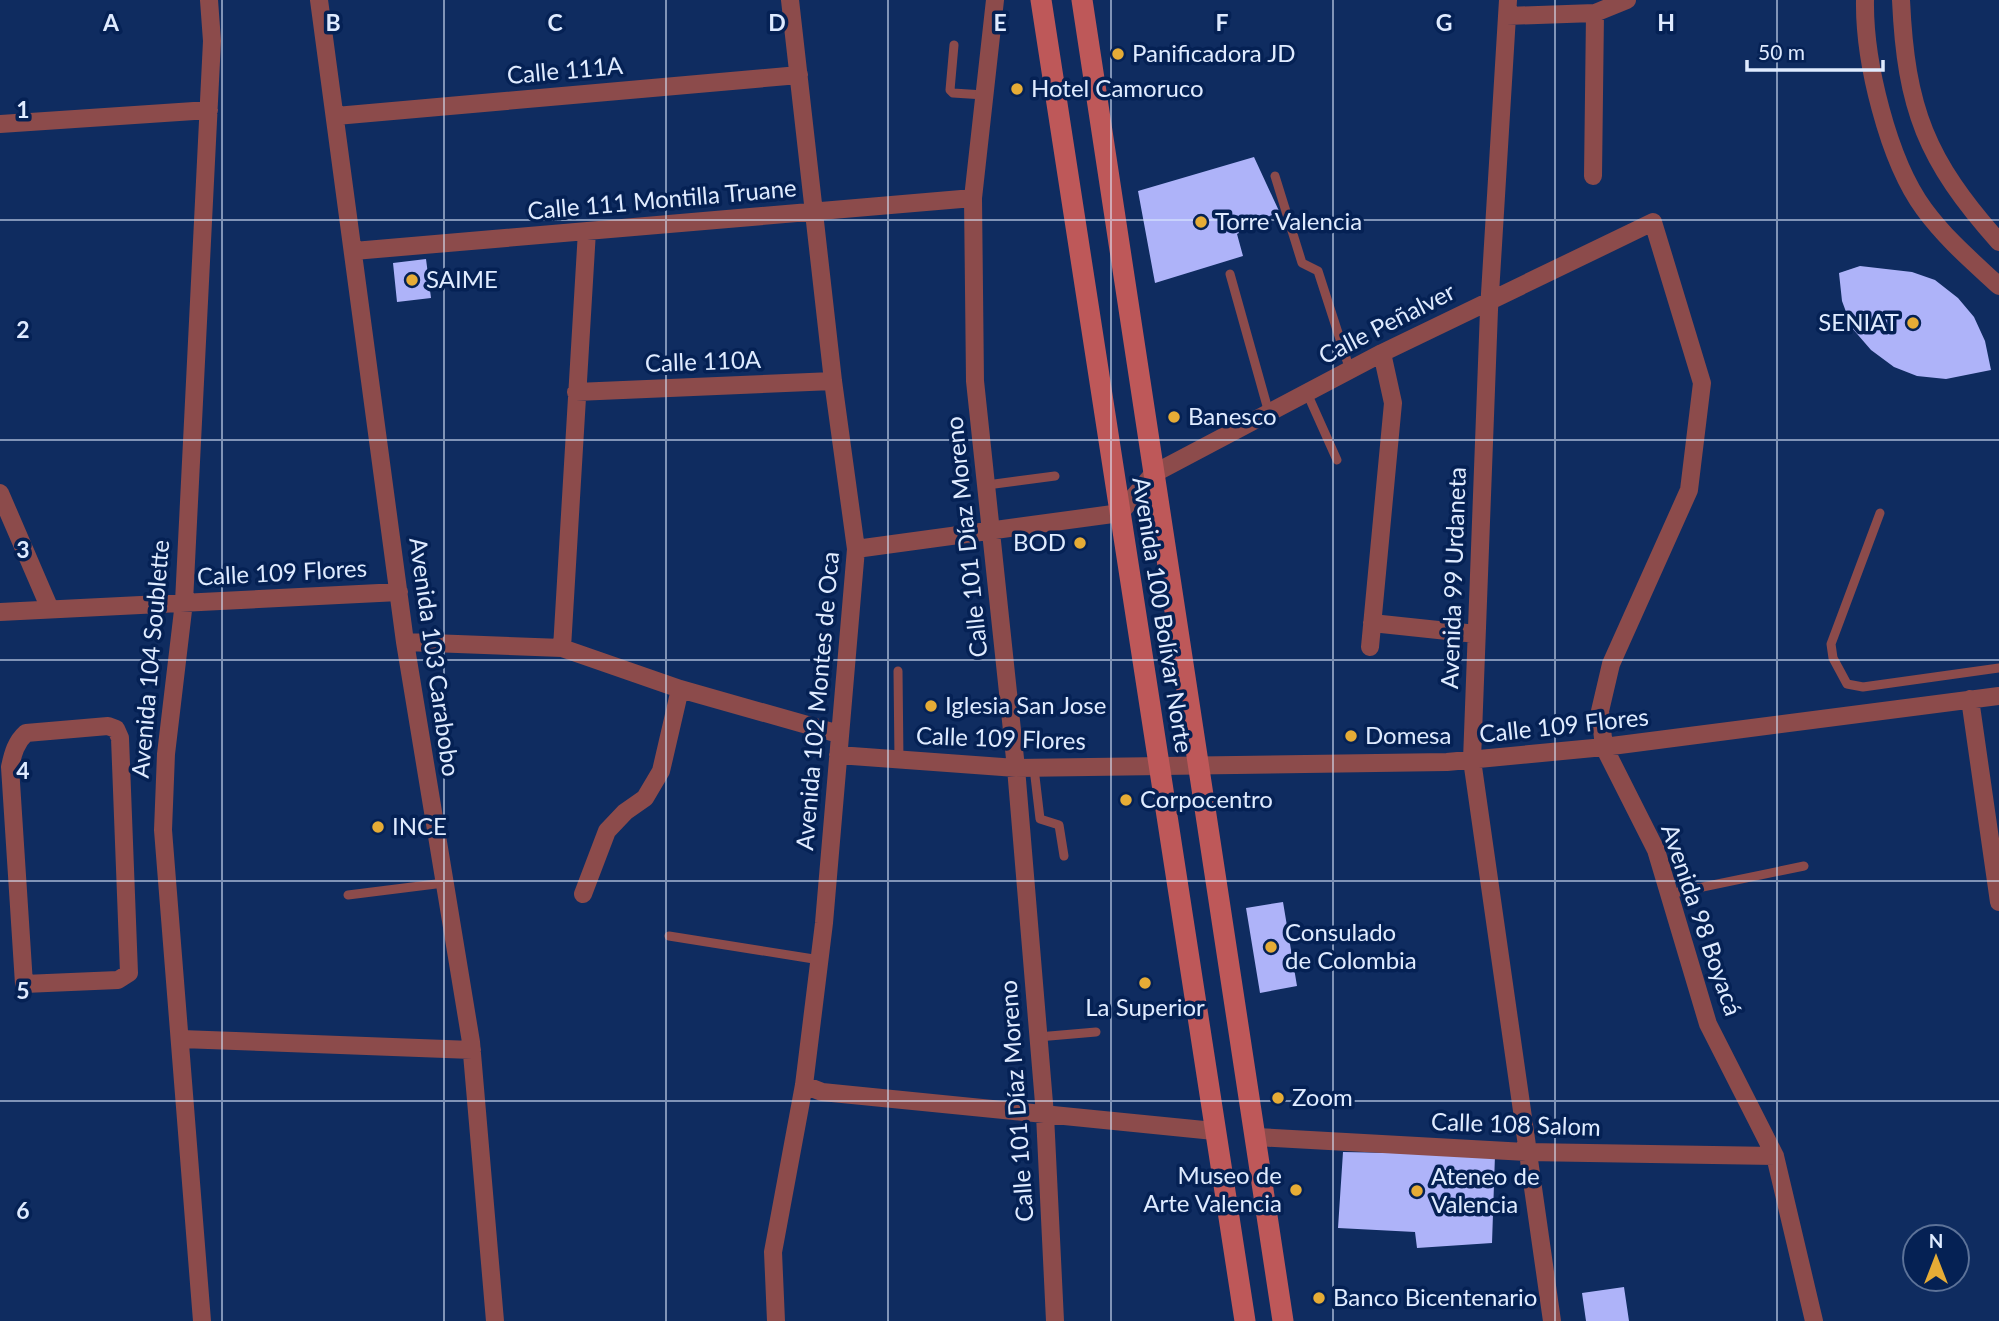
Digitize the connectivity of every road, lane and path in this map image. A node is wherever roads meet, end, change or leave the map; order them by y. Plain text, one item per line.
1 (209, 0) edge
2 (319, 0) edge
3 (790, 0) edge
4 (995, 0) edge
5 (1041, 0) edge
6 (1082, 0) edge
7 (1627, 0) edge
8 (1865, 0) edge
9 (1902, 0) edge
10 (1507, 8) edge
11 (1595, 13) junction
12 (954, 44) dead end
13 (799, 75) junction
14 (984, 95) junction
15 (209, 110) junction
16 (336, 116) junction
17 (0, 124) edge
18 (1275, 176) dead end
19 (1593, 176) dead end
20 (973, 198) junction
21 (814, 212) junction
22 (1647, 223) joint
23 (587, 231) junction
24 (1999, 242) edge
25 (354, 251) junction
26 (1230, 274) dead end
27 (1999, 286) edge
28 (1492, 298) junction
29 (1382, 353) junction
30 (1350, 370) junction
31 (833, 382) junction
32 (576, 392) junction
33 (1307, 393) junction
34 (1269, 413) junction
35 (1337, 460) dead end
36 (1153, 474) junction
37 (1055, 475) dead end
38 (987, 485) junction
39 (0, 493) edge
40 (1120, 513) junction
41 (1880, 513) dead end
42 (992, 531) junction
43 (856, 549) junction
44 (399, 592) junction
45 (184, 602) junction
46 (50, 610) junction
47 (0, 612) edge
48 (1372, 623) junction
49 (1476, 634) junction
50 (405, 642) junction
51 (1370, 647) dead end
52 (562, 648) junction
53 (1999, 668) edge
54 (898, 671) dead end
55 (680, 689) junction
56 (1999, 696) edge
57 (1970, 699) junction
58 (839, 734) junction
59 (1604, 747) junction
60 (838, 755) junction
61 (1472, 760) junction
62 (899, 761) junction
63 (1158, 764) junction
64 (1199, 764) junction
65 (1016, 768) junction
66 (1034, 768) junction
67 (7, 819) edge
68 (1063, 856) dead end
69 (1804, 866) dead end
70 (444, 883) junction
71 (583, 894) dead end
72 (1669, 894) junction
73 (348, 895) dead end
74 (1999, 902) edge
75 (669, 936) dead end
76 (820, 960) junction
77 (1096, 1032) dead end
78 (1038, 1037) junction
79 (181, 1039) junction
80 (472, 1051) junction
81 (804, 1085) junction
82 (1045, 1115) junction
83 (1214, 1131) junction
84 (1256, 1137) junction
85 (1527, 1152) junction
86 (1775, 1156) junction
87 (202, 1321) edge
88 (495, 1321) edge
89 (776, 1321) edge
90 (1055, 1321) edge
91 (1245, 1321) edge
92 (1283, 1321) edge
93 (1552, 1321) edge
94 (1814, 1321) edge

1 - 15 street, Avenida 104 Soublette
2 - 16 street, Avenida 103 Carabobo
3 - 13 street, Avenida 102 Montes de Oca
4 - 14 street, Calle 101 Díaz Moreno
5 - 40 main road, Avenida 100 Bolívar Norte
6 - 36 main road, Avenida 100 Bolívar Norte
7 - 11 street
8 - 27 street
9 - 24 street
10 - 11 street
10 - 28 street, Avenida 99 Urdaneta
11 - 19 street
12 - 14 lane
13 - 16 street, Calle 111A
13 - 21 street, Avenida 102 Montes de Oca
14 - 20 street, Calle 101 Díaz Moreno
15 - 17 street
15 - 45 street, Avenida 104 Soublette
16 - 25 street, Avenida 103 Carabobo
18 - 30 lane
20 - 21 street, Calle 111 Montilla Truane
20 - 38 street, Calle 101 Díaz Moreno
21 - 23 street, Calle 111 Montilla Truane
21 - 31 street, Avenida 102 Montes de Oca
22 - 28 street, Calle Peñalver
22 - 59 street, Avenida 98 Boyacá
23 - 25 street, Calle 111 Montilla Truane
23 - 32 street
25 - 44 street, Avenida 103 Carabobo
26 - 34 lane
28 - 29 street, Calle Peñalver
28 - 49 street, Avenida 99 Urdaneta
29 - 30 street, Calle Peñalver
29 - 48 street
30 - 33 street, Calle Peñalver
31 - 32 street, Calle 110A
31 - 43 street, Avenida 102 Montes de Oca
32 - 52 street
33 - 34 street, Calle Peñalver
33 - 35 lane
34 - 36 street, Calle Peñalver
36 - 40 street
36 - 64 main road, Avenida 100 Bolívar Norte
37 - 38 lane
38 - 42 street, Calle 101 Díaz Moreno
39 - 46 street
40 - 42 street
40 - 63 main road, Avenida 100 Bolívar Norte
41 - 53 lane
42 - 43 street
42 - 65 street, Calle 101 Díaz Moreno
43 - 58 street, Avenida 102 Montes de Oca
44 - 45 street, Calle 109 Flores
44 - 50 street, Avenida 103 Carabobo
45 - 46 street, Calle 109 Flores
45 - 79 street, Avenida 104 Soublette
46 - 47 street, Calle 109 Flores
48 - 49 street
48 - 51 street
49 - 61 street, Avenida 99 Urdaneta
50 - 52 street
50 - 70 street, Avenida 103 Carabobo
52 - 55 street
54 - 62 lane
55 - 58 street
55 - 71 street
56 - 57 street, Calle 109 Flores
57 - 59 street, Calle 109 Flores
57 - 74 street
58 - 60 street, Avenida 102 Montes de Oca
59 - 61 street, Calle 109 Flores
59 - 72 street, Avenida 98 Boyacá
60 - 62 street, Calle 109 Flores
60 - 76 street, Avenida 102 Montes de Oca
61 - 64 street, Calle 109 Flores
61 - 85 street, Avenida 99 Urdaneta
62 - 65 street, Calle 109 Flores
63 - 64 street, Calle 109 Flores
63 - 66 street, Calle 109 Flores
63 - 83 main road, Avenida 100 Bolívar Norte
64 - 84 main road, Avenida 100 Bolívar Norte
65 - 66 street, Calle 109 Flores
65 - 78 street, Calle 101 Díaz Moreno
66 - 68 lane
67 - 67 street
69 - 72 lane
70 - 73 lane
70 - 80 street, Avenida 103 Carabobo
72 - 86 street, Avenida 98 Boyacá
75 - 76 lane
76 - 81 street, Avenida 102 Montes de Oca
77 - 78 lane
78 - 82 street, Calle 101 Díaz Moreno
79 - 80 street
79 - 87 street, Avenida 104 Soublette
80 - 88 street, Avenida 103 Carabobo
81 - 82 street
81 - 89 street, Avenida 102 Montes de Oca
82 - 83 street
82 - 90 street, Calle 101 Díaz Moreno
83 - 91 main road, Avenida 100 Bolívar Norte
84 - 85 street, Calle 108 Salom
84 - 92 main road, Avenida 100 Bolívar Norte
85 - 86 street, Calle 108 Salom
85 - 93 street, Avenida 99 Urdaneta
86 - 94 street, Avenida 98 Boyacá

